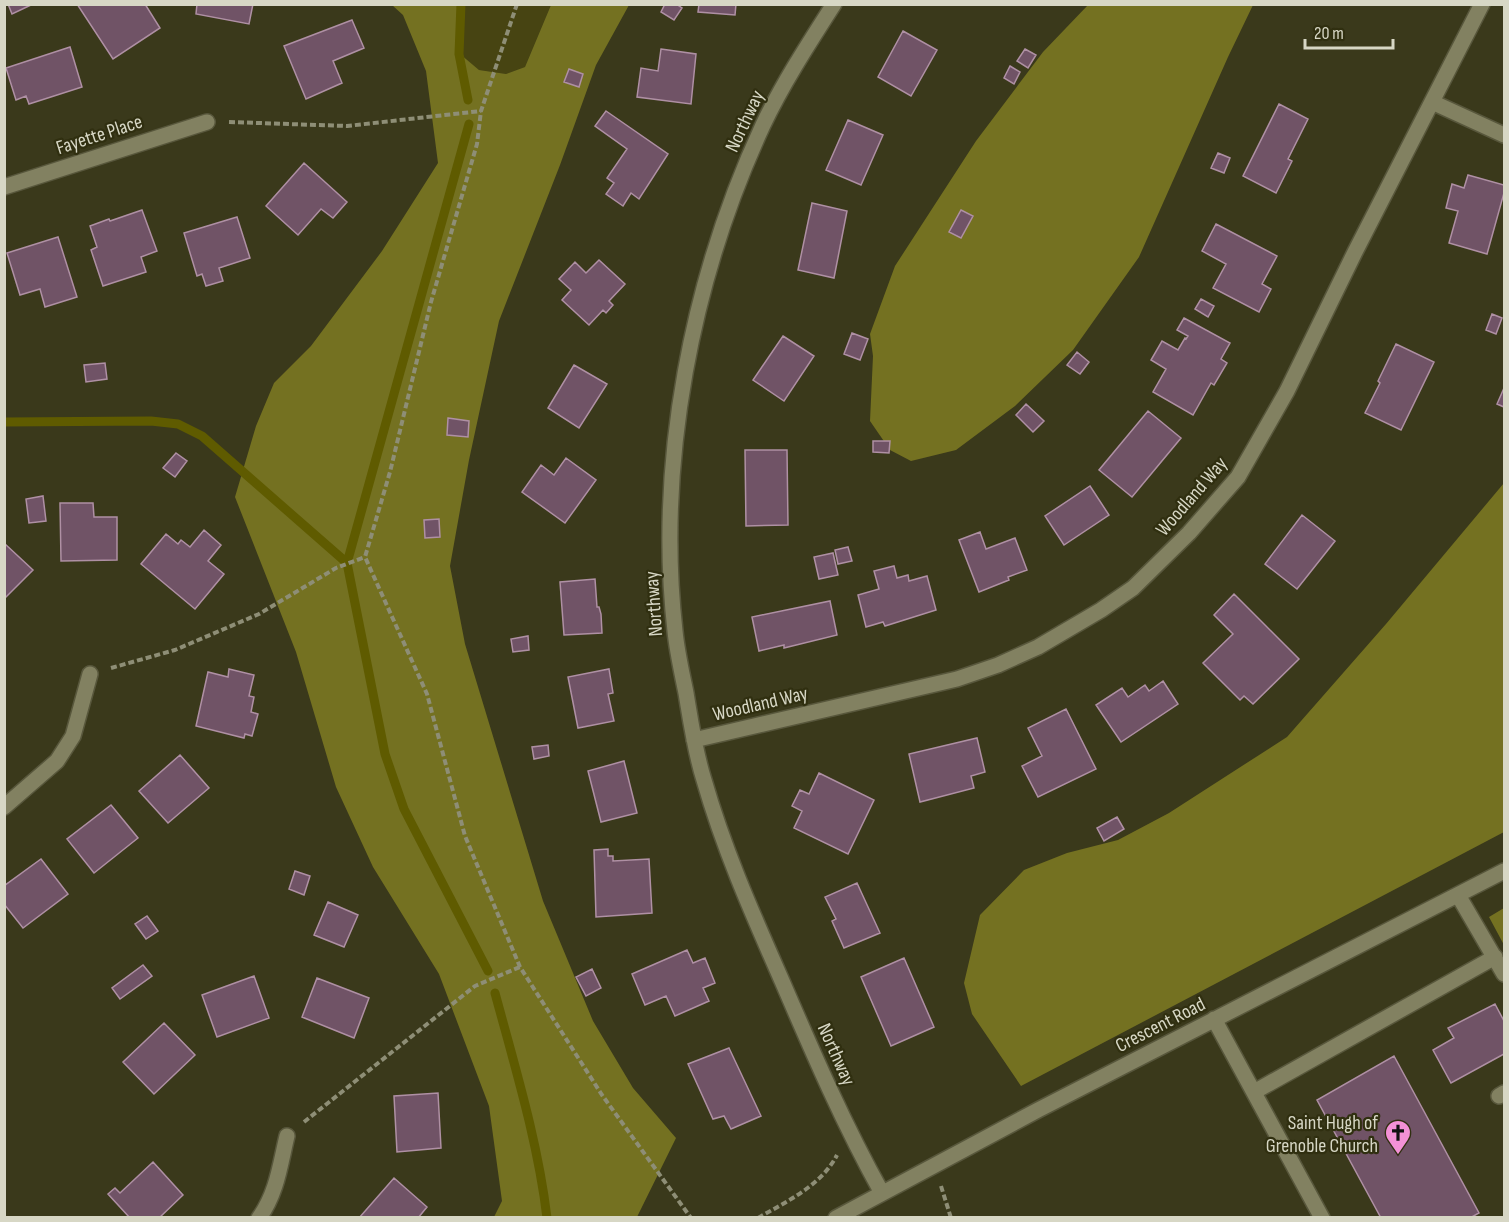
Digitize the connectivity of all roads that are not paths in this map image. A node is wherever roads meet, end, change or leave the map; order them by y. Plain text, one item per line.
1 (834, 4) edge
2 (1482, 4) edge
3 (1431, 102) junction
4 (207, 122) road end
5 (1504, 135) edge
6 (4, 187) edge
7 (90, 674) road end
8 (694, 740) junction
9 (4, 807) edge
10 (1504, 871) edge
11 (1458, 895) junction
12 (1495, 957) junction
13 (1504, 974) edge
14 (1214, 1019) junction
15 (1254, 1092) junction
16 (287, 1136) road end
17 (882, 1193) junction
18 (260, 1218) edge
19 (836, 1218) edge
20 (1323, 1218) edge

1 - 8 street, Northway
2 - 3 street, Woodland Way
3 - 5 street
3 - 8 street, Woodland Way
4 - 6 street, Fayette Place
7 - 9 street
8 - 17 street, Northway
10 - 11 street, Crescent Road
11 - 12 street
11 - 14 street, Crescent Road
12 - 13 street
12 - 15 street
14 - 15 street
14 - 17 street, Crescent Road
15 - 20 street
16 - 18 street
17 - 19 street, Crescent Road

